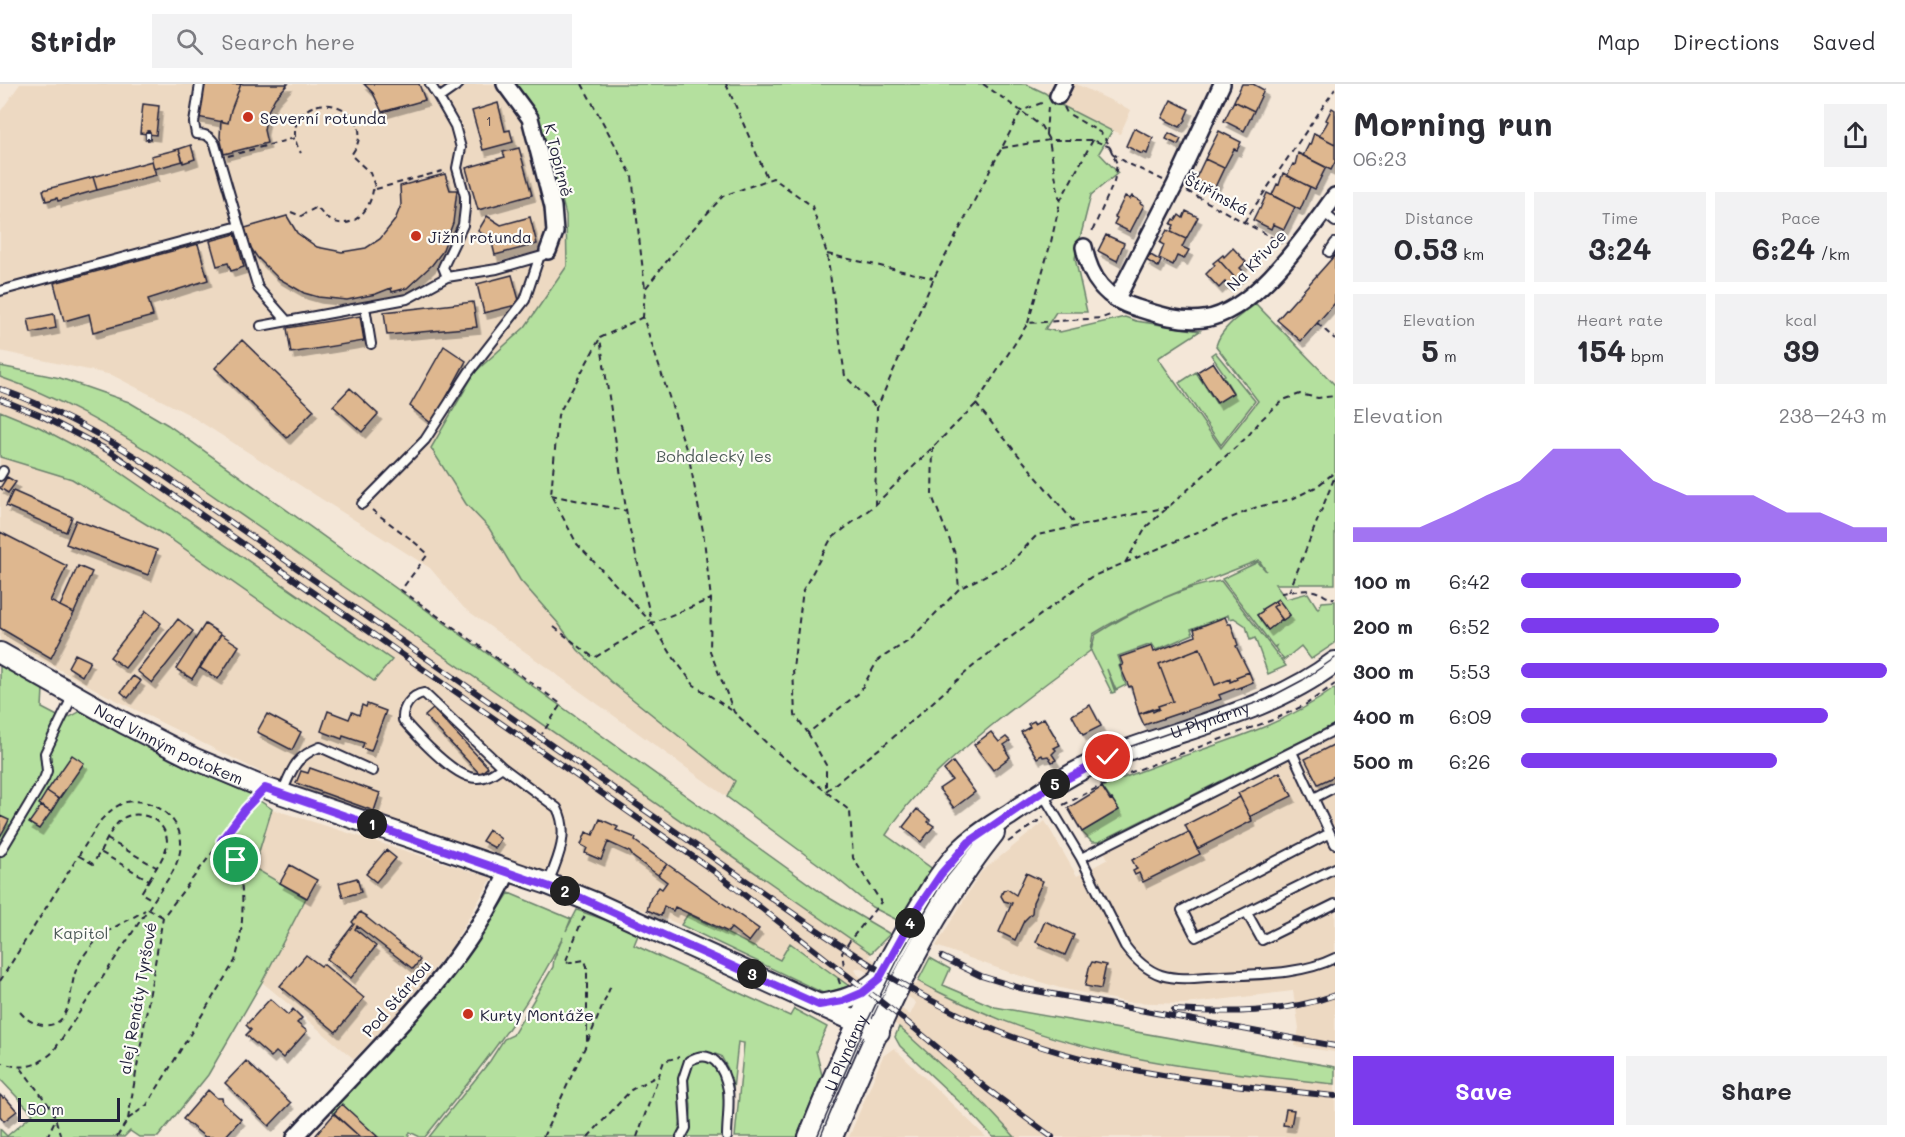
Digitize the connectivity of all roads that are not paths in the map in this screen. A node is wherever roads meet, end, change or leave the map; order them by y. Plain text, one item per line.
1 (200, 84) edge
2 (430, 84) edge
3 (459, 84) edge
4 (505, 84) edge
5 (1222, 84) edge
6 (439, 98) junction
7 (1335, 196) edge
8 (1329, 217) edge
9 (238, 226) junction
10 (1335, 243) edge
11 (1084, 247) road end
12 (1329, 252) dead end
13 (544, 254) junction
14 (447, 277) junction
15 (0, 291) edge
16 (1117, 298) junction
17 (365, 307) junction
18 (286, 321) junction
19 (261, 326) dead end
20 (371, 344) dead end
21 (363, 504) road end
22 (0, 653) edge
23 (1335, 662) edge
24 (73, 694) junction
25 (1335, 730) edge
26 (1292, 752) junction
27 (502, 767) junction
28 (373, 771) dead end
29 (1335, 787) edge
30 (274, 791) junction
31 (1042, 792) junction
32 (1314, 798) junction
33 (1020, 807) junction
34 (1330, 833) junction
35 (1335, 844) edge
36 (1, 850) edge
37 (1081, 858) junction
38 (1335, 868) edge
39 (508, 871) junction
40 (548, 884) junction
41 (1335, 904) edge
42 (1247, 913) junction
43 (1335, 958) edge
44 (879, 979) junction
45 (819, 1005) junction
46 (869, 1028) junction
47 (295, 1137) edge
48 (681, 1137) edge
49 (727, 1137) edge
50 (809, 1137) edge
51 (824, 1137) edge
52 (832, 1137) edge

1 - 9 lane
2 - 6 lane
3 - 6 lane
4 - 13 street, K Topírně
5 - 16 street
6 - 14 lane
7 - 8 street, Na Křivce
8 - 16 street, Na Křivce
9 - 15 lane
9 - 18 lane
10 - 12 lane
11 - 16 street, Na Křivce
13 - 14 lane
13 - 21 lane
14 - 17 lane
17 - 18 lane
17 - 20 lane
18 - 19 lane
22 - 24 street, Nad Vinným potokem
23 - 31 street, U Plynárny
24 - 30 street, Nad Vinným potokem
24 - 36 lane
25 - 26 lane
26 - 32 lane
26 - 37 lane
27 - 27 lane
27 - 40 lane
28 - 30 lane
29 - 32 lane
30 - 39 street, Nad Vinným potokem
31 - 33 street, U Plynárny
31 - 37 lane
32 - 34 lane
33 - 44 street, U Plynárny
33 - 46 street, U Plynárny
34 - 35 lane
34 - 42 lane
37 - 43 lane
38 - 42 lane
39 - 40 street, Nad Vinným potokem
39 - 47 street, Pod Stárkou
40 - 45 street, Nad Vinným potokem
41 - 42 lane
44 - 45 street
44 - 46 street, U Plynárny
45 - 46 street, Nad Vinným potokem
46 - 50 street, U Plynárny
46 - 51 lane
46 - 52 street, U Plynárny
48 - 49 lane

